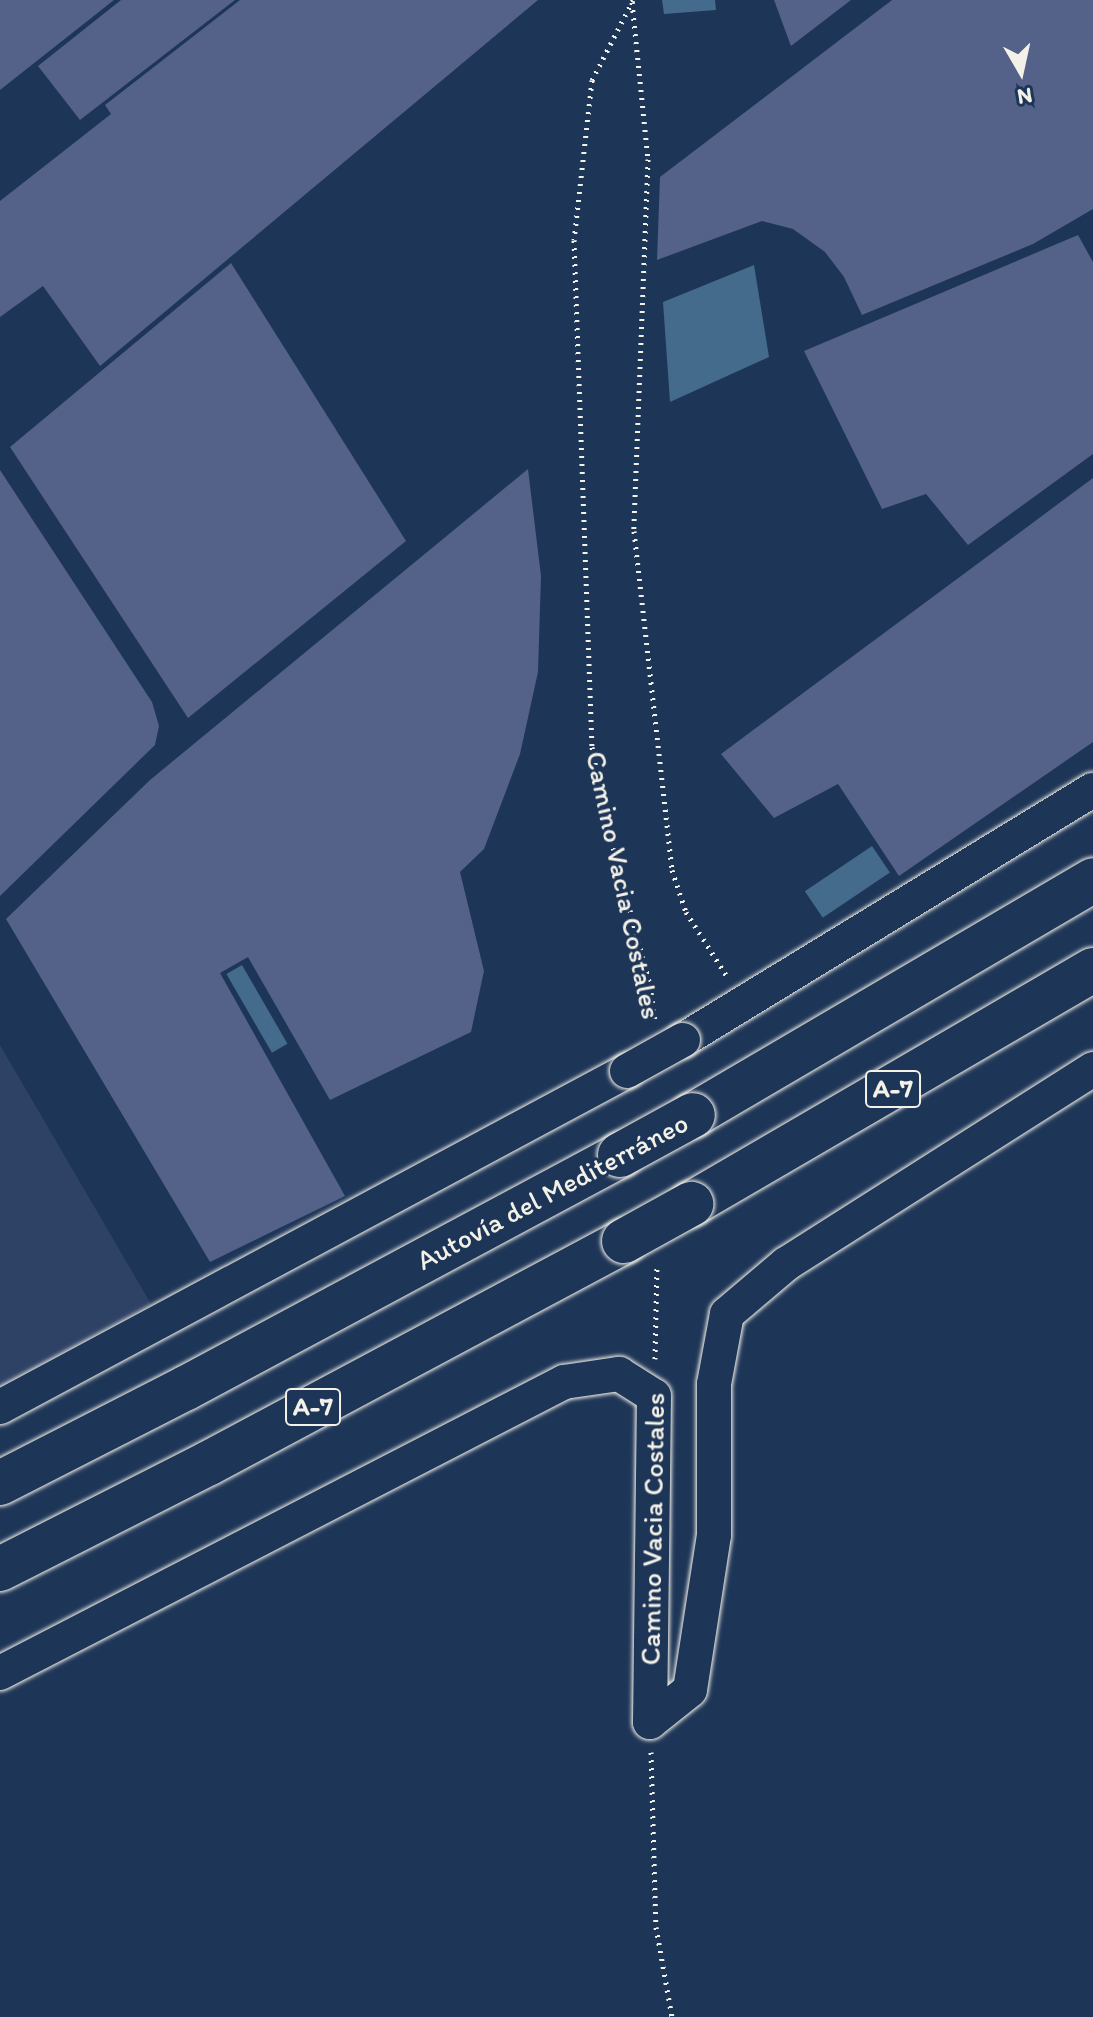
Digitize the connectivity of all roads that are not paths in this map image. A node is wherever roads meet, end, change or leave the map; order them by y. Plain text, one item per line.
1 (1093, 790) edge
2 (1093, 880) edge
3 (1093, 970) edge
4 (1093, 1069) edge
5 (0, 1407) edge
6 (209, 1463) junction
7 (0, 1483) edge
8 (0, 1569) edge
9 (0, 1593) edge
10 (0, 1673) edge

1 - 5 street, bridge
2 - 7 highway, Autovía del Mediterráneo, bridge
3 - 6 highway, A-7, bridge
4 - 10 street, Camino Vacia Costales
6 - 8 highway, A-7
6 - 9 highway

